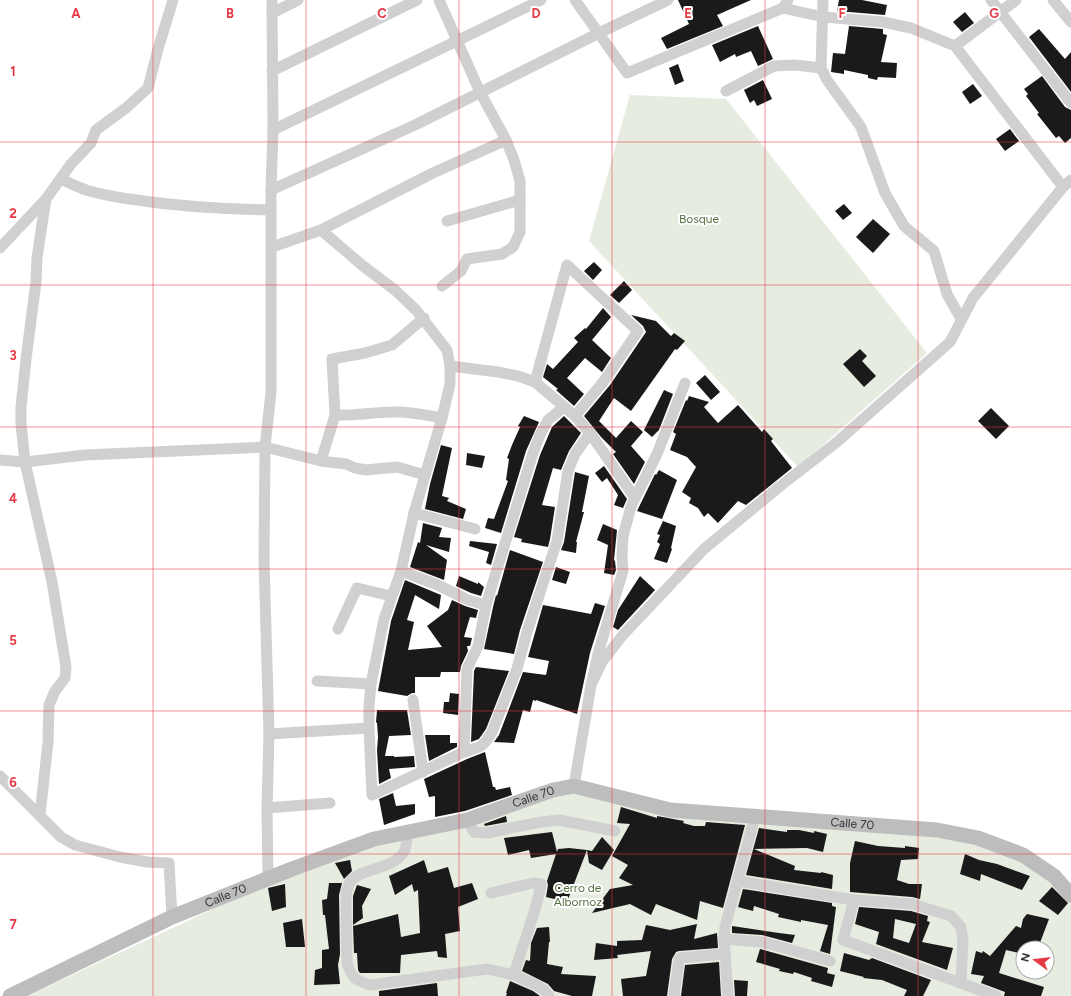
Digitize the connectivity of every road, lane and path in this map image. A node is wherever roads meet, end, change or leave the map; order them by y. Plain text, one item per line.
1 (173, 0) edge
2 (272, 0) edge
3 (298, 0) edge
4 (417, 0) edge
5 (439, 0) edge
6 (542, 0) edge
7 (575, 0) edge
8 (668, 0) edge
9 (823, 0) edge
10 (991, 0) edge
11 (1016, 0) edge
12 (1054, 0) edge
13 (786, 4) edge
14 (1000, 12) junction
15 (272, 13) junction
16 (823, 17) junction
17 (1071, 22) edge
18 (599, 32) junction
19 (457, 42) junction
20 (955, 46) junction
21 (821, 68) junction
22 (272, 71) junction
23 (726, 91) dead end
24 (480, 92) junction
25 (1071, 103) edge
26 (273, 130) junction
27 (506, 140) junction
28 (61, 179) junction
29 (1067, 183) edge
30 (271, 190) junction
31 (46, 199) junction
32 (520, 200) junction
33 (271, 210) junction
34 (447, 221) dead end
35 (321, 230) junction
36 (272, 247) junction
37 (0, 248) edge
38 (442, 286) dead end
39 (424, 318) junction
40 (961, 319) junction
41 (450, 366) junction
42 (535, 382) junction
43 (685, 383) dead end
44 (564, 407) junction
45 (335, 415) junction
46 (575, 416) junction
47 (442, 418) junction
48 (590, 433) junction
49 (265, 447) junction
50 (0, 460) edge
51 (321, 461) junction
52 (25, 462) junction
53 (425, 475) junction
54 (635, 498) junction
55 (414, 514) junction
56 (475, 529) dead end
57 (401, 571) junction
58 (391, 596) junction
59 (486, 605) junction
60 (338, 630) dead end
61 (317, 681) dead end
62 (371, 684) junction
63 (591, 685) junction
64 (413, 700) dead end
65 (369, 728) junction
66 (269, 734) junction
67 (464, 752) junction
68 (423, 772) junction
69 (0, 776) edge
70 (574, 786) junction
71 (330, 803) dead end
72 (267, 808) junction
73 (40, 815) junction
74 (755, 816) junction
75 (467, 820) junction
76 (407, 831) junction
77 (615, 831) dead end
78 (268, 879) junction
79 (738, 881) junction
80 (491, 893) dead end
81 (1071, 895) edge
82 (854, 900) junction
83 (172, 917) junction
84 (724, 939) junction
85 (725, 954) junction
86 (830, 961) dead end
87 (514, 975) junction
88 (961, 982) junction
89 (10, 996) edge
90 (549, 996) edge
91 (674, 996) edge
92 (728, 996) edge
93 (996, 996) edge

1 - 28 street
2 - 15 street
3 - 15 street
4 - 22 street
5 - 19 street
6 - 19 street
7 - 18 street
8 - 18 street
9 - 16 street
10 - 14 street
11 - 14 street
12 - 17 street
13 - 16 street
13 - 18 street
14 - 20 street
14 - 25 street
15 - 22 street
16 - 20 street
16 - 21 street
18 - 24 street
19 - 24 street
19 - 26 street
20 - 29 street
21 - 23 street
21 - 40 street
22 - 26 street
24 - 27 street
24 - 30 street
26 - 30 street
27 - 32 street
27 - 35 street
28 - 31 street
28 - 33 street
29 - 40 street
30 - 33 street
31 - 37 street
31 - 52 street
32 - 34 street
32 - 38 street
33 - 36 street
35 - 36 street
35 - 39 street
36 - 49 street
39 - 41 street
39 - 45 street
40 - 63 street
41 - 42 street
41 - 47 street
42 - 44 street
42 - 46 street
43 - 54 street
44 - 46 street
44 - 59 street
45 - 47 street
45 - 51 street
46 - 48 street
47 - 53 street
48 - 54 street
48 - 67 street
49 - 51 street
49 - 52 street
49 - 66 street
50 - 52 street
51 - 53 street
52 - 73 street
53 - 55 street
54 - 63 street
55 - 56 street
55 - 57 street
57 - 58 street
57 - 59 street
58 - 60 street
58 - 62 street
59 - 67 street
61 - 62 street
62 - 65 street
63 - 70 street
64 - 68 street
65 - 66 street
65 - 68 street
66 - 72 street
67 - 68 street
69 - 73 street
70 - 74 street, Calle 70
70 - 75 street, Calle 70
71 - 72 street
72 - 78 street
73 - 83 street
74 - 79 street
74 - 81 street, Calle 70
75 - 76 street, Calle 70
75 - 77 street
76 - 78 street, Calle 70
76 - 87 street
78 - 83 street, Calle 70
79 - 82 street
79 - 84 street
80 - 87 street
82 - 88 street
82 - 88 street
83 - 89 street, Calle 70
84 - 85 street
84 - 86 street
85 - 91 street
85 - 92 street
87 - 90 street
88 - 93 street

